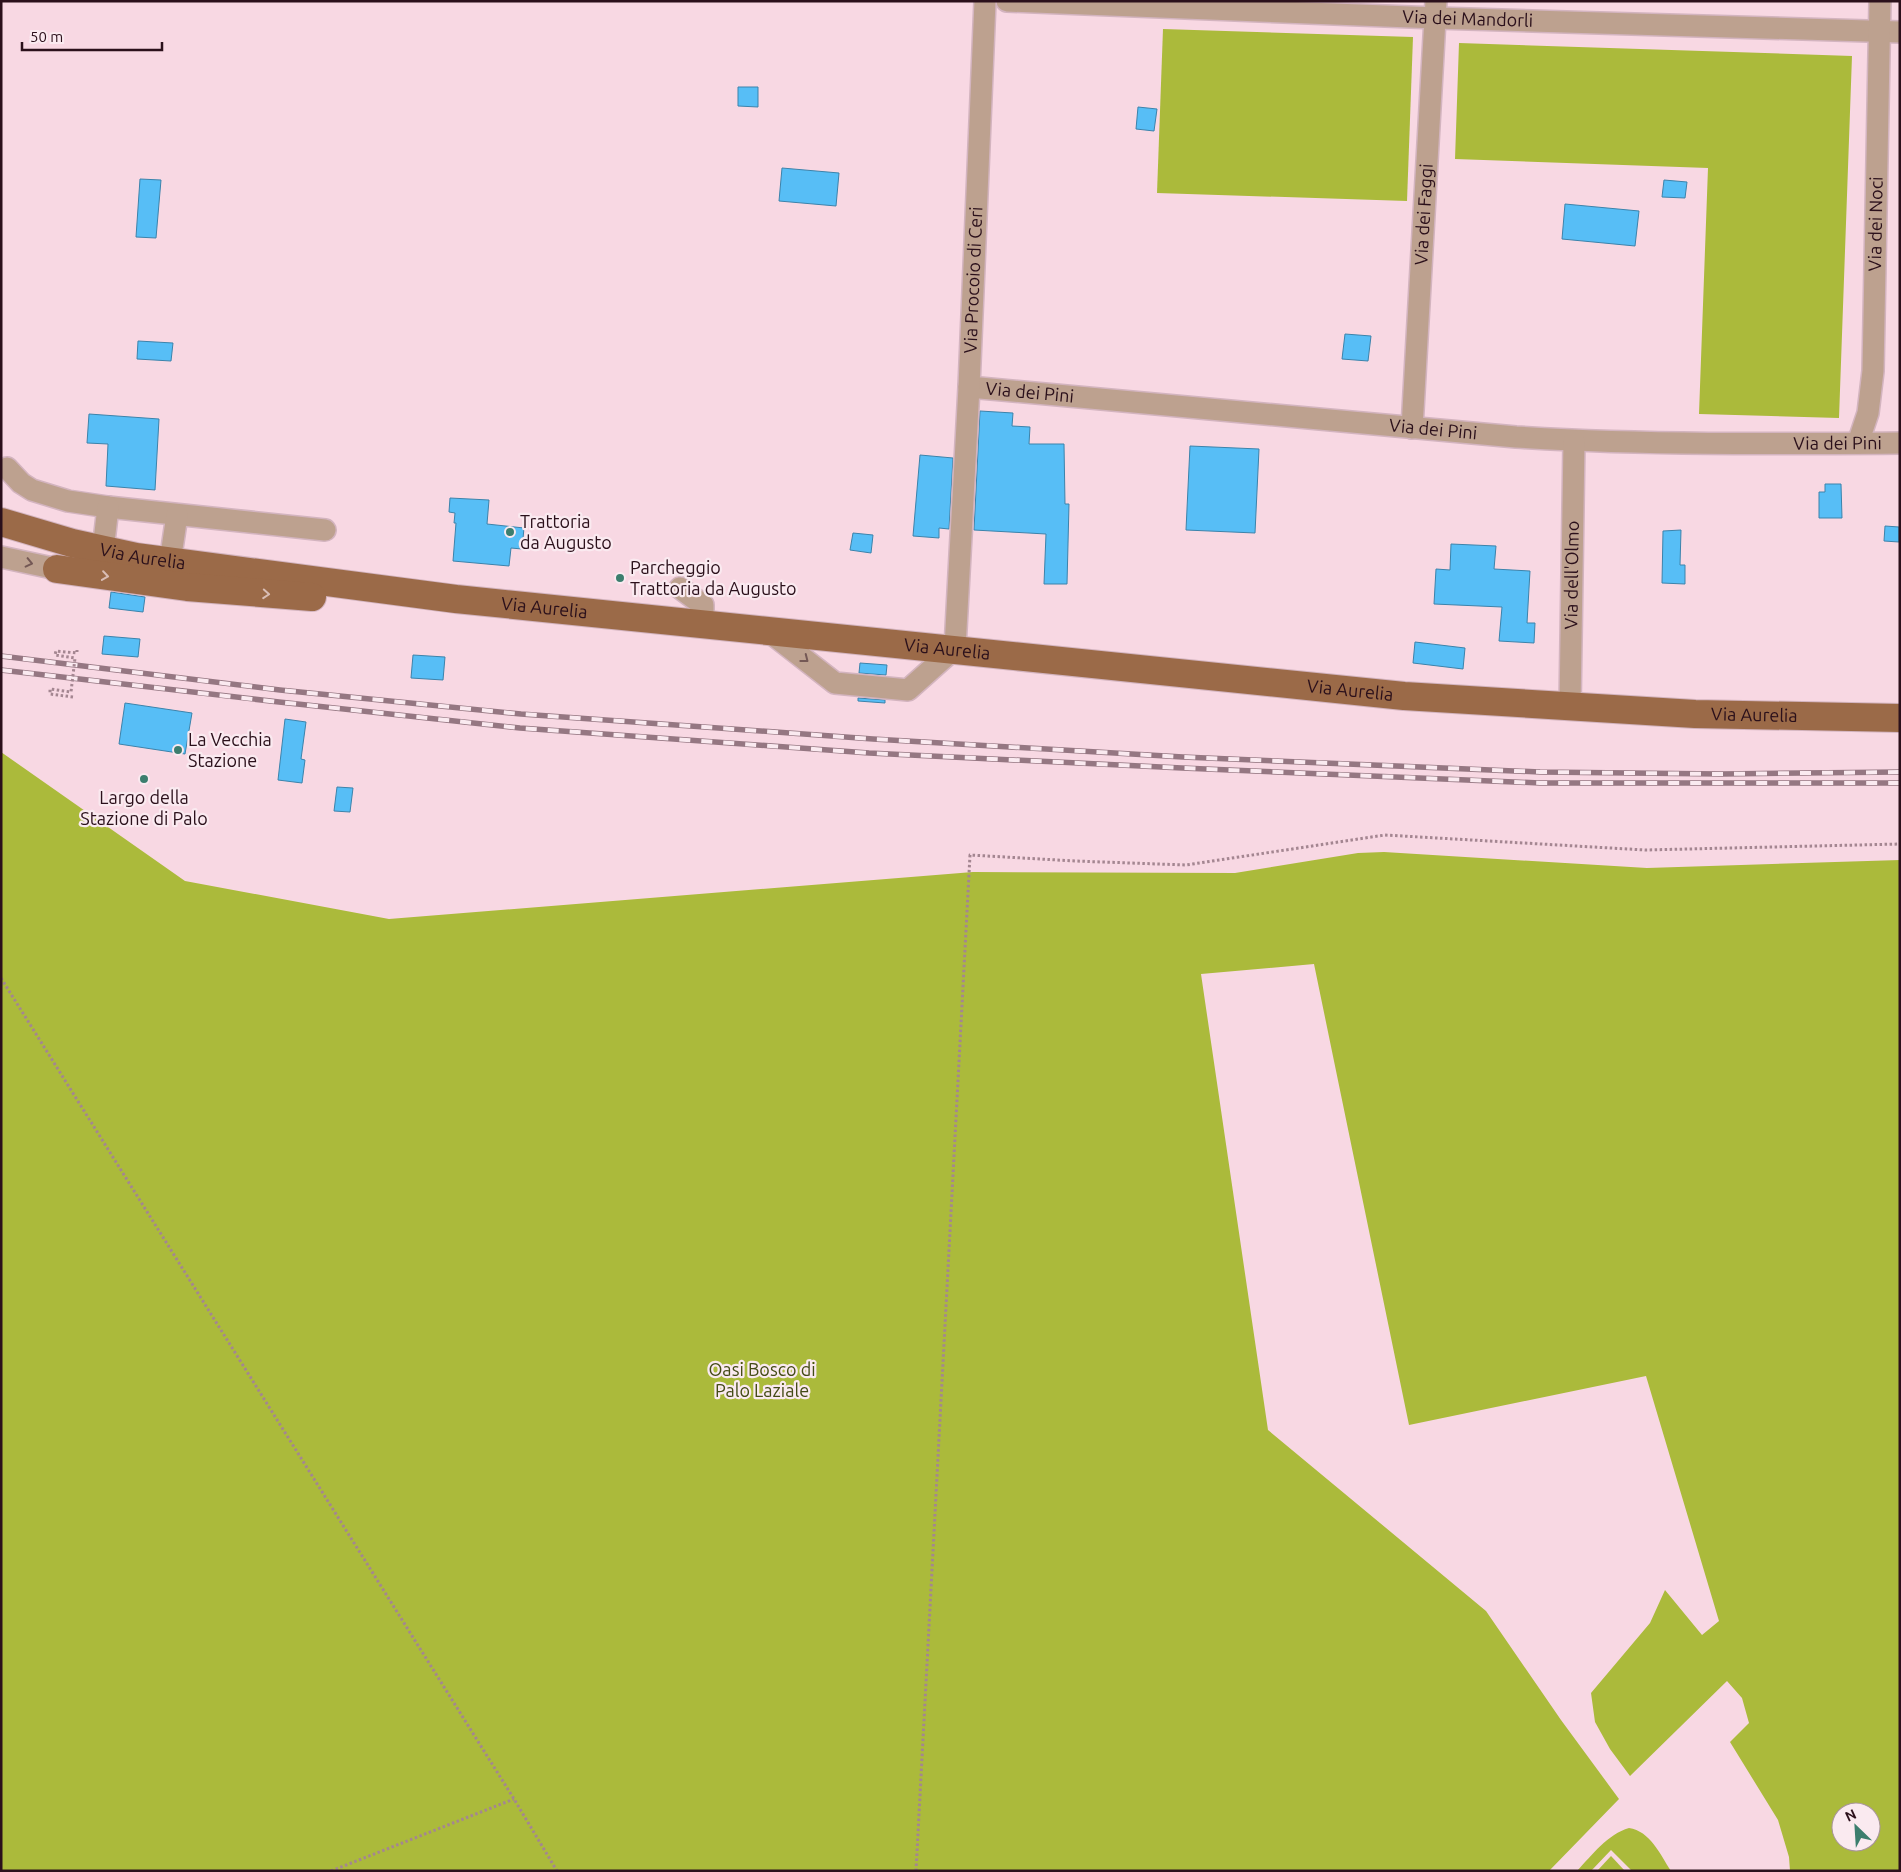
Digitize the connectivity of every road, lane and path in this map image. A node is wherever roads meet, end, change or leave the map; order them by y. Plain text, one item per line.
1 (985, 1) edge
2 (1007, 1) edge
3 (1880, 1) edge
4 (1436, 10) edge
5 (1890, 31) edge
6 (969, 387) junction
7 (1412, 428) junction
8 (1574, 441) junction
9 (1858, 443) junction
10 (1900, 443) edge
11 (8, 468) dead end
12 (108, 507) junction
13 (177, 515) junction
14 (3, 522) edge
15 (325, 530) dead end
16 (103, 550) junction
17 (1, 557) edge
18 (170, 562) junction
19 (57, 569) joint
20 (680, 588) dead end
21 (456, 599) junction
22 (703, 623) junction
23 (767, 630) junction
24 (954, 648) junction
25 (77, 650) dead end
26 (73, 697) dead end
27 (1570, 707) junction
28 (1900, 718) edge
29 (1900, 844) edge
30 (1, 978) edge
31 (514, 1799) junction
32 (331, 1871) edge
33 (557, 1871) edge
34 (916, 1871) edge

1 - 6 street, Via Procoio di Ceri
2 - 4 street, Via dei Mandorli
3 - 5 street, Via dei Noci
4 - 5 street, Via dei Mandorli
4 - 7 street, Via dei Faggi
5 - 9 street, Via dei Noci
6 - 7 street, Via dei Pini
6 - 24 street, Via Procoio di Ceri
7 - 8 street, Via dei Pini
8 - 9 street, Via dei Pini
8 - 27 street, Via dell'Olmo
9 - 10 street, Via dei Pini
11 - 12 street
12 - 13 street
12 - 16 street
13 - 15 street
13 - 18 street
14 - 16 main road, Via Aurelia
16 - 18 main road, Via Aurelia
17 -> 19 street
18 - 21 main road, Via Aurelia
19 -> 21 main road
20 - 22 street
21 - 22 main road, Via Aurelia
22 - 23 main road, Via Aurelia
23 - 24 main road, Via Aurelia
23 -> 24 street
24 - 27 main road, Via Aurelia
25 - 26 path, bridge
27 - 28 main road, Via Aurelia
29 - 34 path
30 - 31 path
31 - 32 path
31 - 33 path

